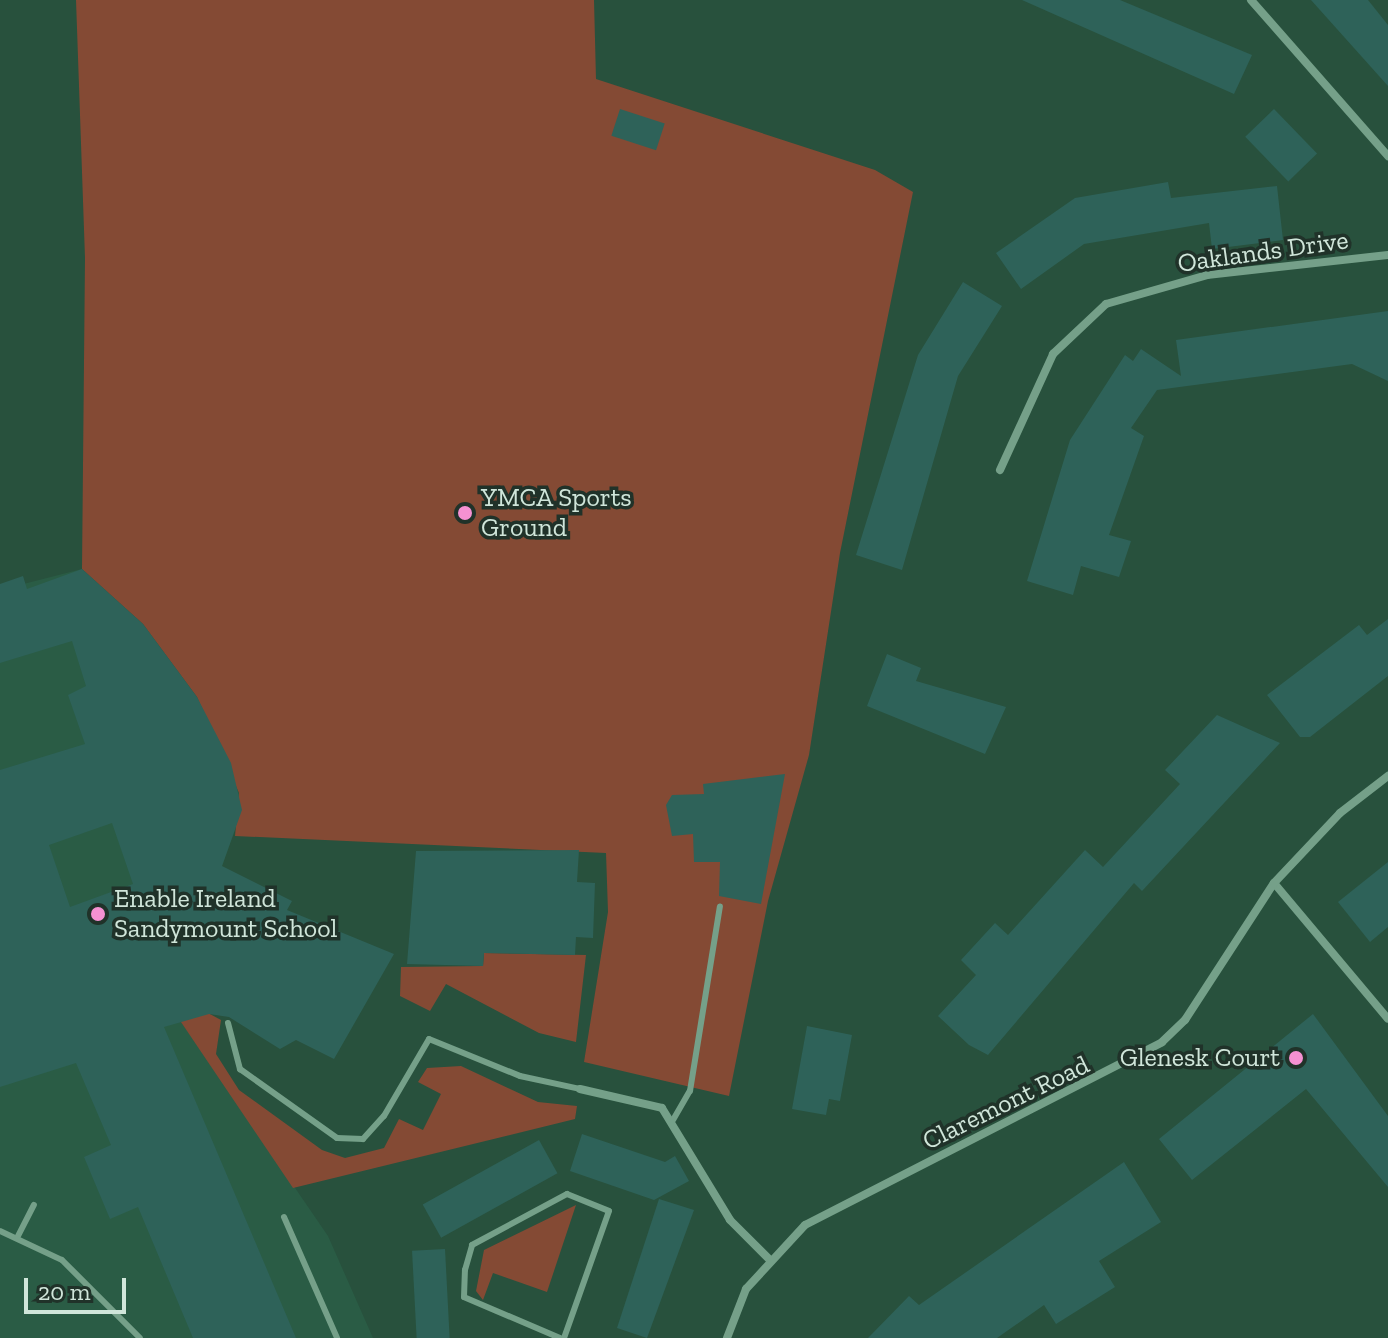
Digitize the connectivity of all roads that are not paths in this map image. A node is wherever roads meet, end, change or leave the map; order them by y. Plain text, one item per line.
1 (1251, 0) edge
2 (1388, 156) edge
3 (1388, 255) edge
4 (1000, 470) dead end
5 (1388, 776) edge
6 (1274, 883) junction
7 (720, 906) dead end
8 (1388, 1019) edge
9 (228, 1023) dead end
10 (580, 1089) joint
11 (673, 1120) junction
12 (34, 1205) dead end
13 (284, 1217) dead end
14 (0, 1231) edge
15 (18, 1236) junction
16 (769, 1259) junction
17 (140, 1338) edge
18 (337, 1338) edge
19 (562, 1338) edge
20 (727, 1338) edge

1 - 2 street
3 - 4 street, Oaklands Drive
5 - 6 street, Claremont Road
6 - 8 street
6 - 16 street, Claremont Road
7 - 11 lane
9 - 10 lane
10 - 11 street
11 - 16 street
12 - 15 lane
13 - 18 lane
14 - 15 lane
15 - 17 lane
16 - 20 street, Claremont Road
19 - 19 lane

